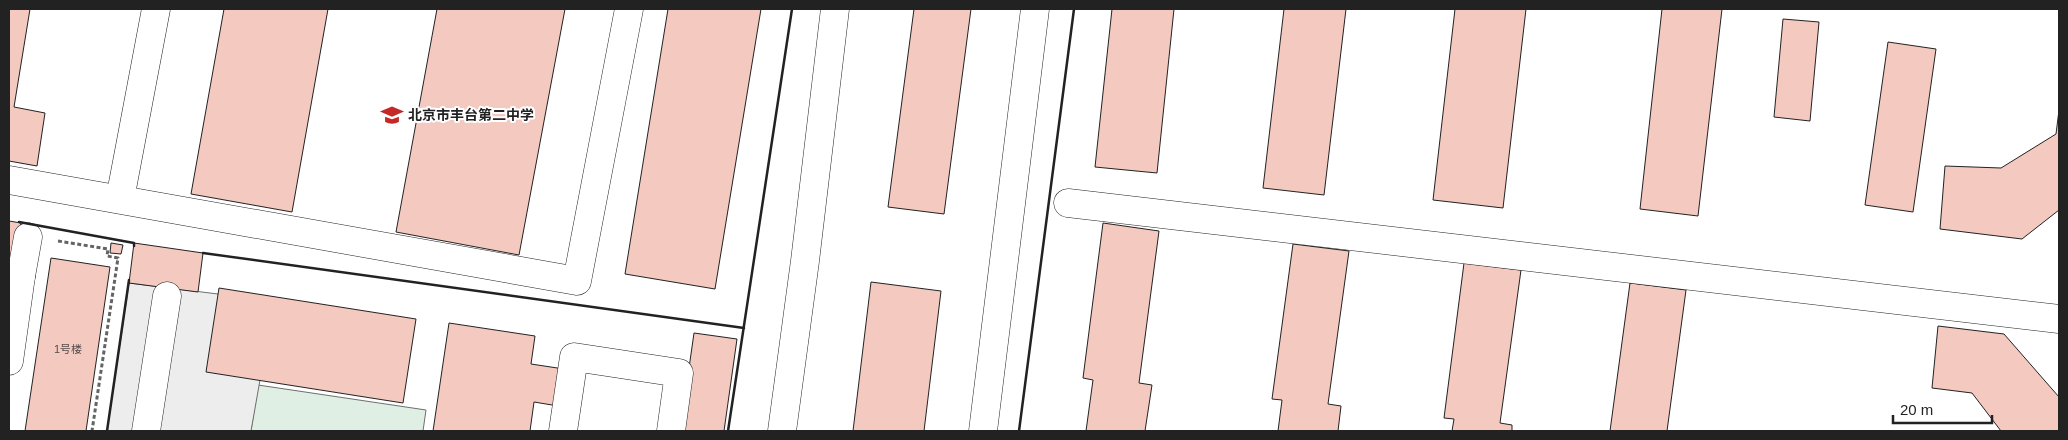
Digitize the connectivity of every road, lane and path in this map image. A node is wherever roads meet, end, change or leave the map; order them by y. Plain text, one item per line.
1 (156, 9) edge
2 (629, 9) edge
3 (835, 9) edge
4 (1036, 9) edge
5 (9, 180) edge
6 (120, 200) junction
7 (1068, 203) dead end
8 (28, 237) joint
9 (15, 275) edge
10 (166, 296) dead end
11 (2059, 319) edge
12 (9, 361) edge
13 (92, 431) edge
14 (146, 431) edge
15 (563, 431) edge
16 (671, 431) edge
17 (782, 431) edge
18 (983, 431) edge

1 - 6 street
2 - 6 street
3 - 17 street
4 - 18 street
5 - 6 street
7 - 11 street
8 - 9 street
8 - 13 path
9 - 12 street
10 - 14 street
15 - 16 street

